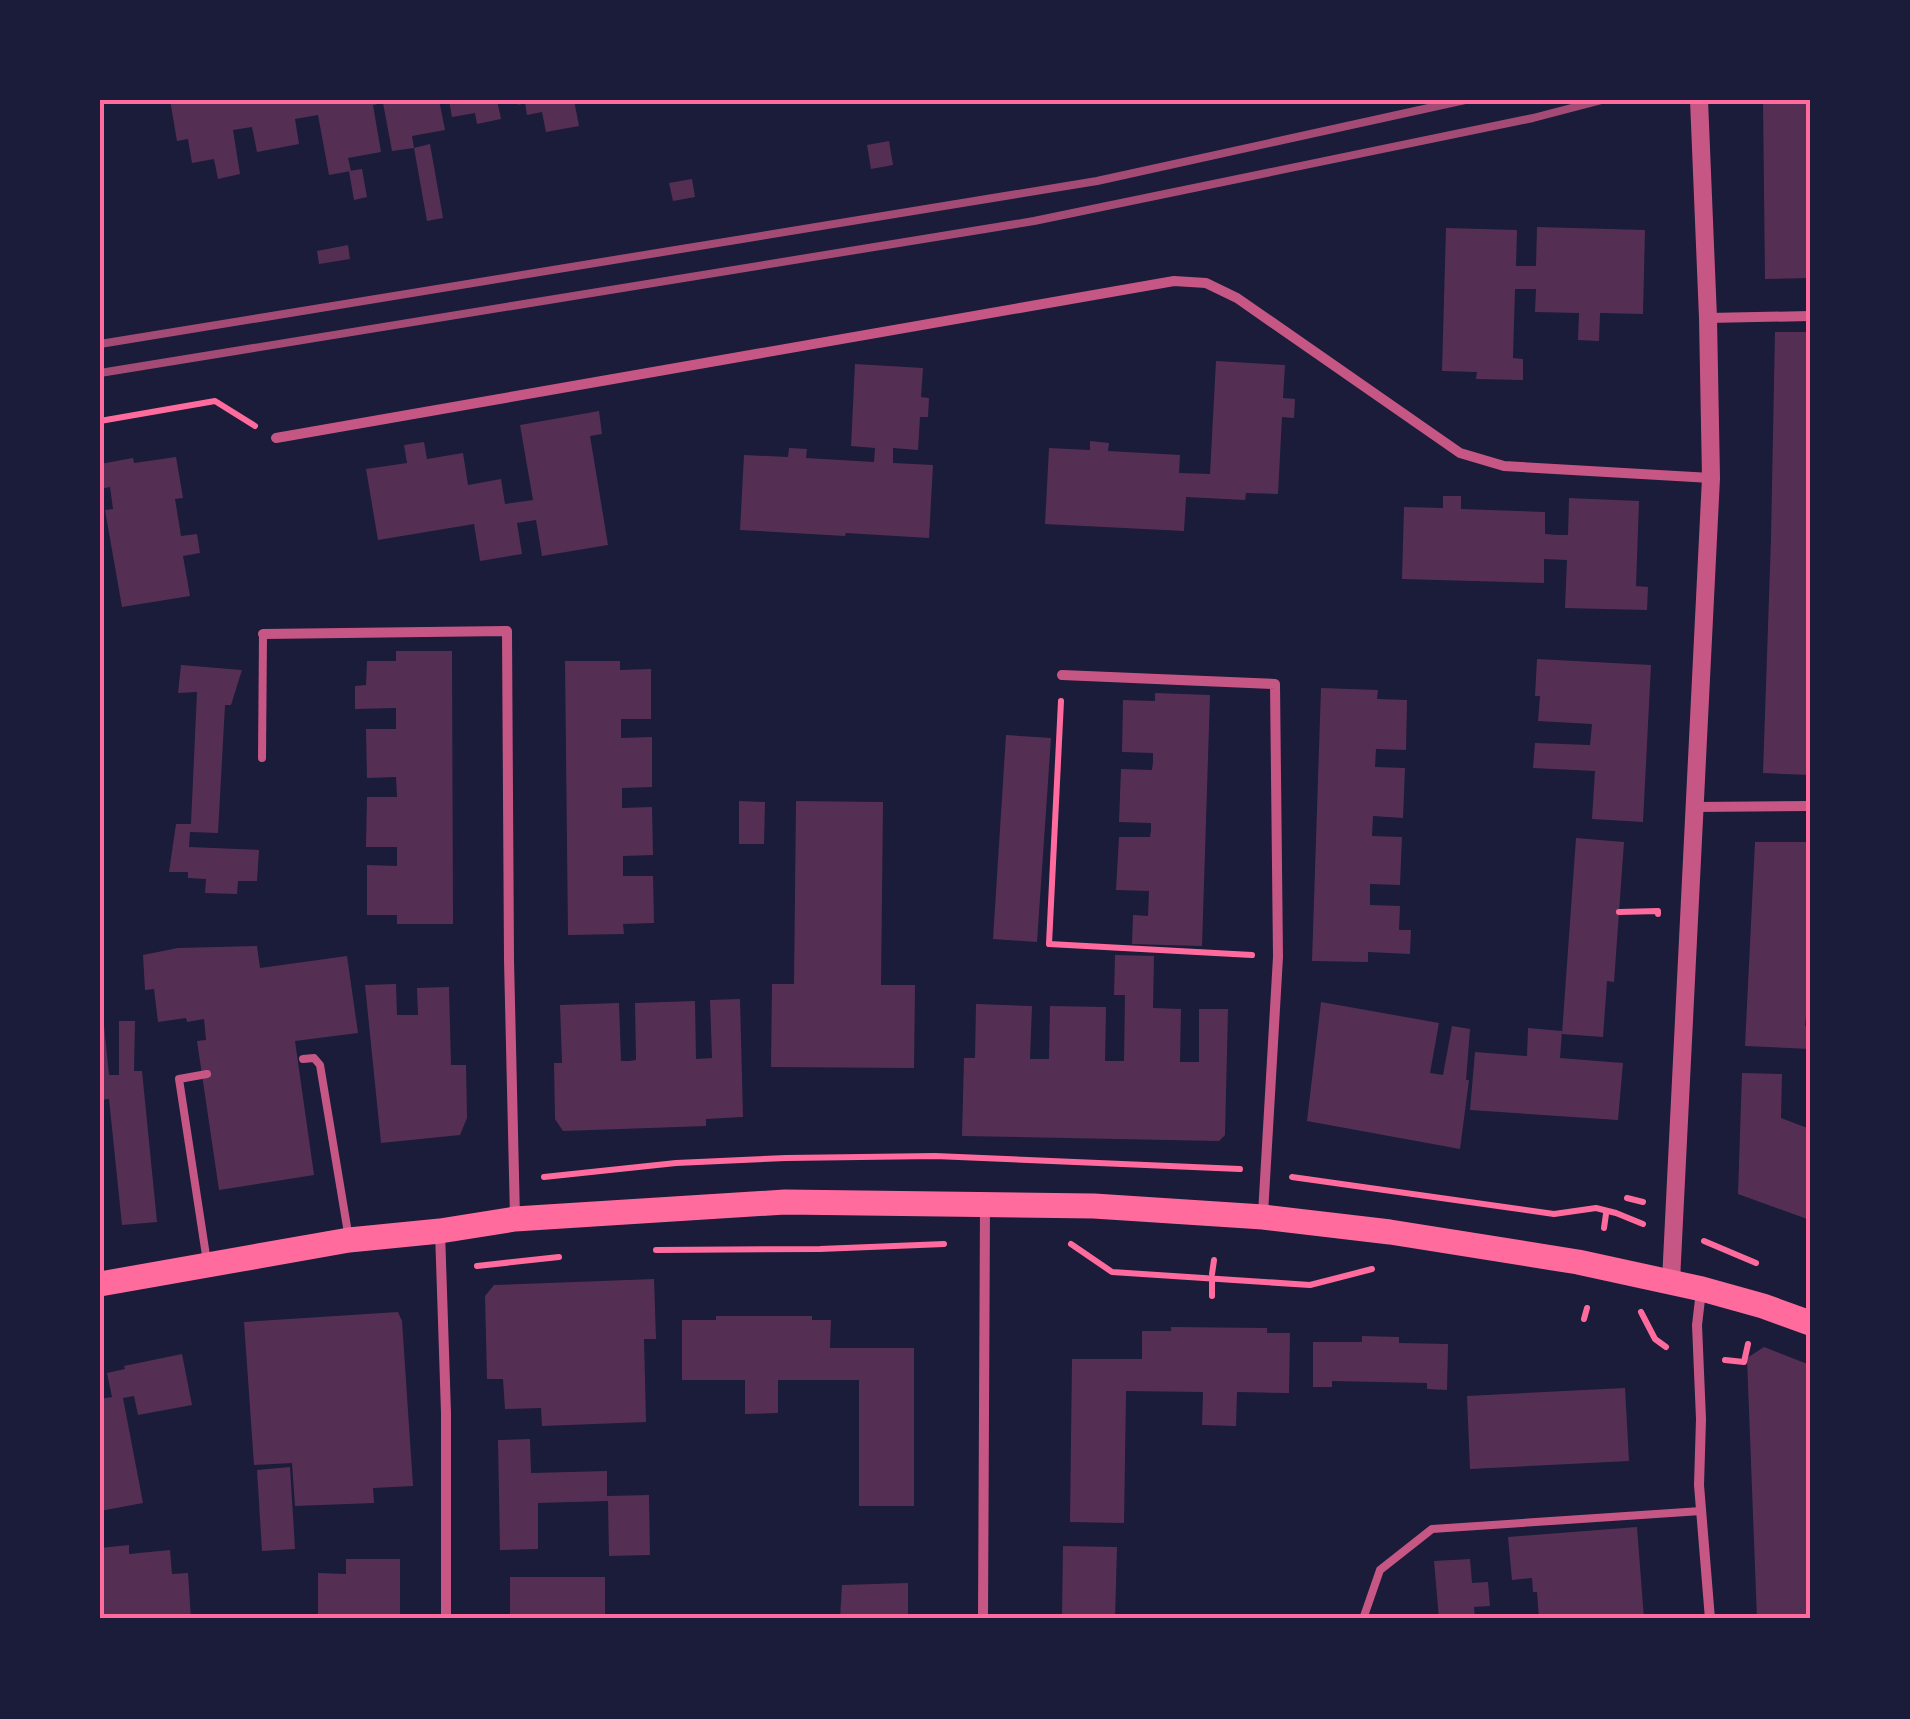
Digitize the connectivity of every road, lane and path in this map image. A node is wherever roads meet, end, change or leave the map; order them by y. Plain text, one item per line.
1 (1699, 106) edge
2 (1810, 316) edge
3 (1708, 318) junction
4 (100, 421) edge
5 (276, 438) joint
6 (1711, 478) junction
7 (263, 634) joint
8 (1062, 675) joint
9 (262, 758) dead end
10 (1810, 806) edge
11 (1696, 807) junction
12 (1619, 912) dead end
13 (1658, 926) dead end
14 (1278, 956) junction
15 (303, 1060) dead end
16 (206, 1074) dead end
17 (1626, 1198) dead end
18 (1643, 1202) dead end
19 (985, 1204) junction
20 (1606, 1214) dead end
21 (1263, 1217) junction
22 (515, 1219) junction
23 (1604, 1228) dead end
24 (440, 1231) junction
25 (350, 1240) junction
26 (1701, 1240) dead end
27 (1068, 1242) dead end
28 (958, 1244) dead end
29 (652, 1250) dead end
30 (560, 1256) dead end
31 (1214, 1260) dead end
32 (1761, 1265) dead end
33 (207, 1266) junction
34 (441, 1270) junction
35 (1389, 1271) dead end
36 (1671, 1281) junction
37 (100, 1284) edge
38 (1702, 1289) junction
39 (1212, 1296) dead end
40 (1601, 1306) dead end
41 (1628, 1310) dead end
42 (1641, 1312) junction
43 (1651, 1314) dead end
44 (1584, 1319) dead end
45 (1810, 1323) edge
46 (1748, 1344) dead end
47 (1666, 1347) dead end
48 (1720, 1360) dead end
49 (1701, 1511) junction
50 (446, 1619) edge
51 (982, 1619) edge
52 (1363, 1619) edge
53 (1710, 1619) edge

1 - 3 street
2 - 3 street
3 - 6 street
4 - 5 path
5 - 6 street
6 - 11 street
7 - 9 lane
7 - 22 street
8 - 14 street
8 - 14 path
10 - 11 street
11 - 36 street
12 - 13 path
14 - 21 street
15 - 25 lane
16 - 33 lane
17 - 18 path
19 - 21 main road
19 - 22 main road
19 - 51 street
20 - 23 path
21 - 36 main road
22 - 24 main road
24 - 25 main road
24 - 34 street
25 - 33 main road
26 - 32 path
27 - 35 path
28 - 29 path
30 - 34 path
31 - 39 path
33 - 37 main road
34 - 50 street
36 - 38 main road
38 - 45 main road
38 - 49 street
40 - 44 path
41 - 42 path
42 - 43 path
42 - 47 path
46 - 48 path
49 - 52 lane
49 - 53 street

